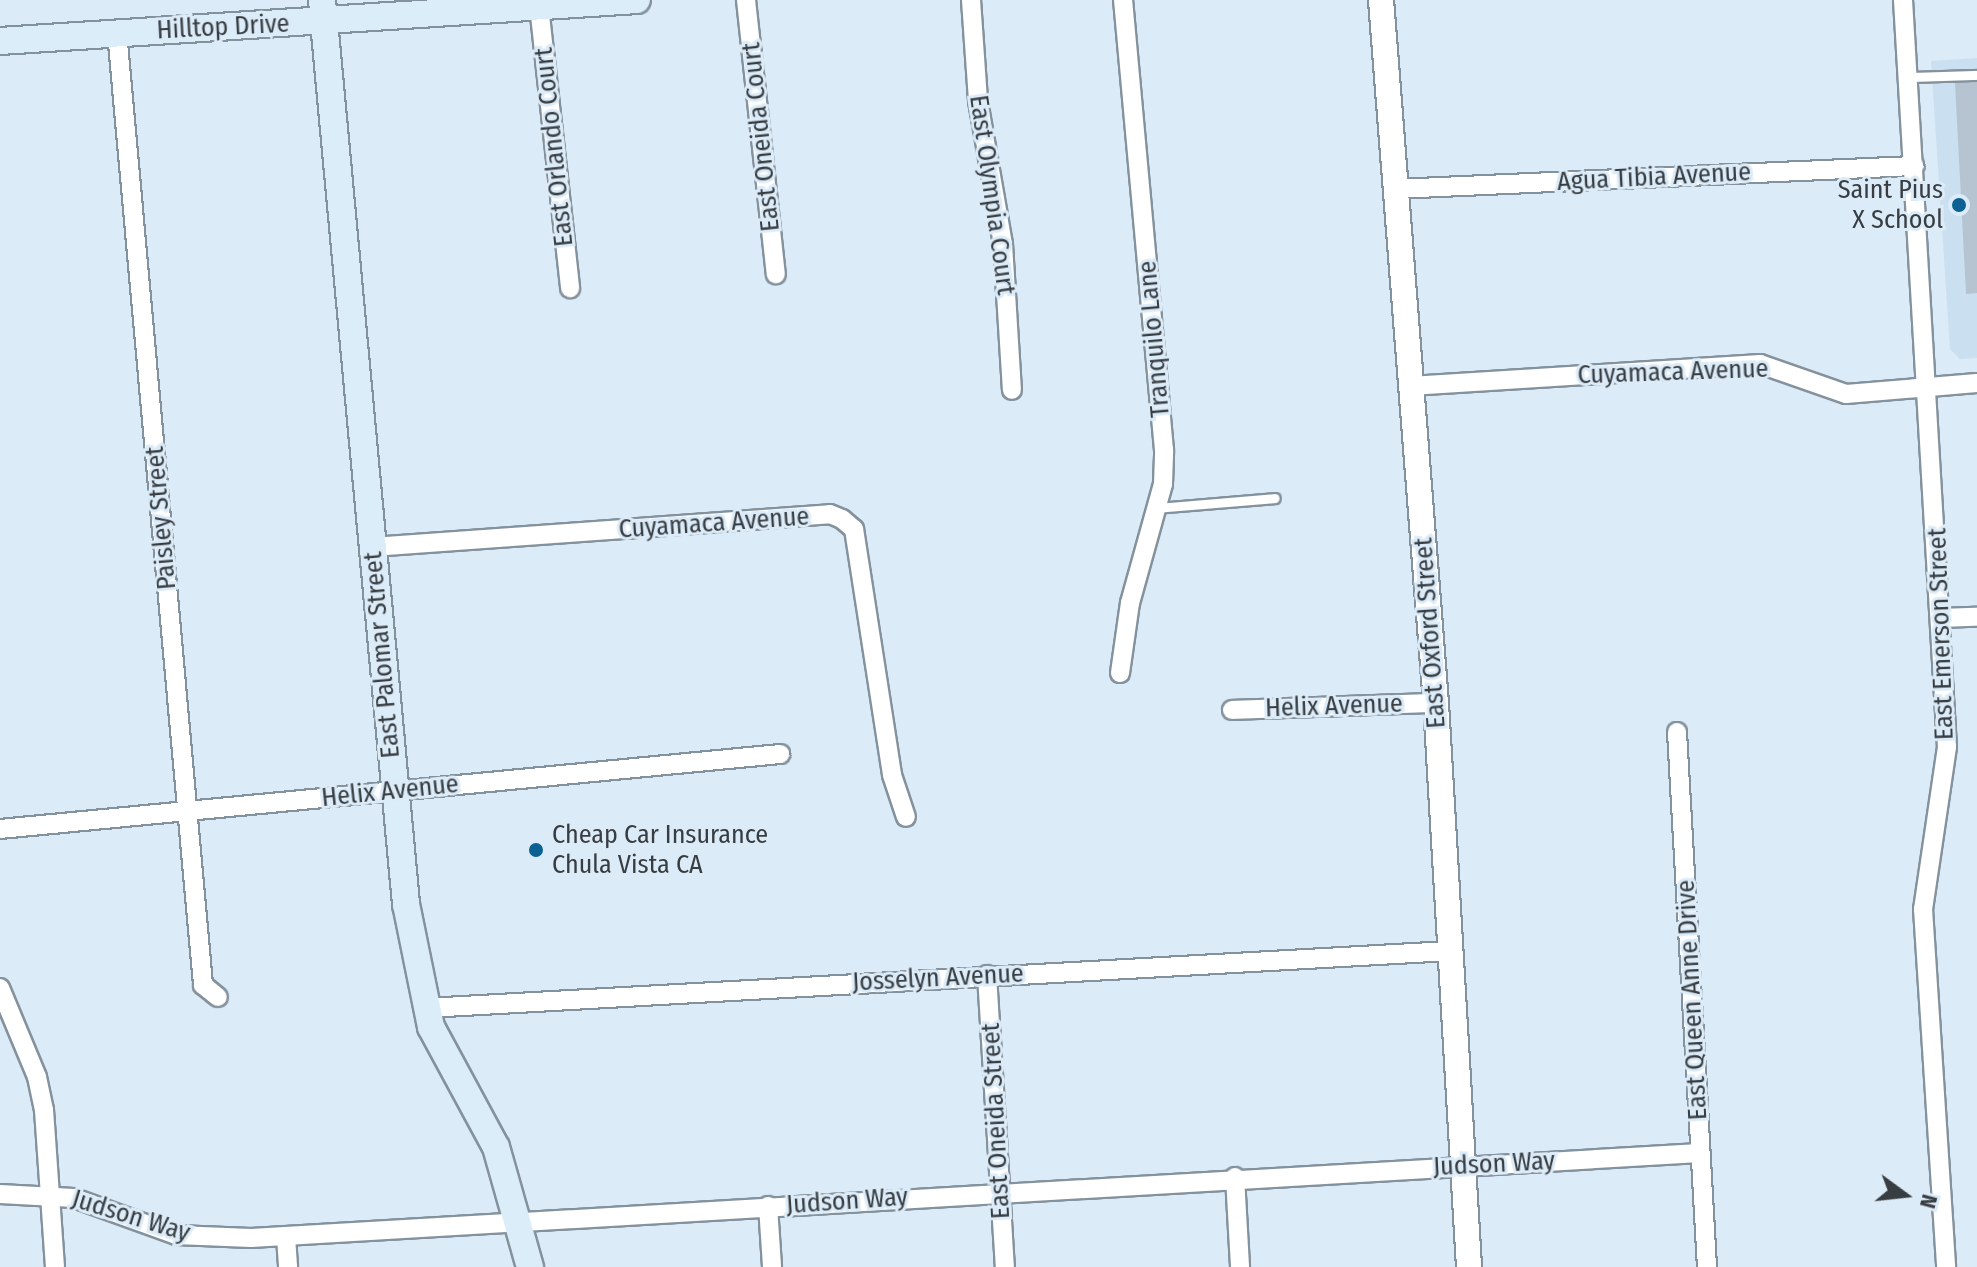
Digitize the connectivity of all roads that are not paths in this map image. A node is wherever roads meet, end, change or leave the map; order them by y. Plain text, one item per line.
1 (637, 0) edge
2 (746, 0) edge
3 (971, 0) edge
4 (1123, 0) edge
5 (1381, 0) edge
6 (1903, 0) edge
7 (539, 6) junction
8 (323, 10) edge
9 (117, 32) junction
10 (0, 41) edge
11 (1977, 75) edge
12 (1908, 77) junction
13 (1914, 166) junction
14 (1395, 189) junction
15 (776, 274) dead end
16 (570, 288) dead end
17 (1977, 383) edge
18 (1927, 385) junction
19 (1410, 386) junction
20 (1012, 390) dead end
21 (1275, 498) dead end
22 (1156, 508) junction
23 (372, 547) junction
24 (1977, 617) edge
25 (1942, 618) junction
26 (1120, 673) dead end
27 (1436, 703) junction
28 (1232, 710) dead end
29 (1677, 732) dead end
30 (780, 754) dead end
31 (394, 793) junction
32 (187, 809) junction
33 (906, 817) dead end
34 (0, 829) edge
35 (1449, 951) junction
36 (987, 975) junction
37 (0, 988) edge
38 (218, 997) dead end
39 (427, 1008) junction
40 (1700, 1153) junction
41 (1462, 1165) junction
42 (1235, 1177) junction
43 (1000, 1191) junction
44 (0, 1194) edge
45 (51, 1194) junction
46 (768, 1206) junction
47 (520, 1220) junction
48 (286, 1237) junction
49 (55, 1267) edge
50 (288, 1267) edge
51 (530, 1267) edge
52 (772, 1267) edge
53 (1005, 1267) edge
54 (1240, 1267) edge
55 (1469, 1267) edge
56 (1707, 1267) edge
57 (1946, 1267) edge

1 - 7 main road, Hilltop Drive
2 - 15 street, East Oneida Court
3 - 20 street, East Olympia Court
4 - 22 street, Tranquilo Lane
5 - 14 street, East Oxford Street
6 - 12 street, East Emerson Street
7 - 8 main road, Hilltop Drive
7 - 16 street, East Orlando Court
8 - 9 main road, Hilltop Drive
8 - 23 main road, East Palomar Street
9 - 10 main road, Hilltop Drive
9 - 32 street, Paisley Street
11 - 12 lane
12 - 13 street, East Emerson Street
13 - 14 street, Agua Tibia Avenue
13 - 18 street, East Emerson Street
14 - 19 street, East Oxford Street
17 - 18 street, Cuyamaca Avenue
18 - 19 street, Cuyamaca Avenue
18 - 25 street, East Emerson Street
19 - 27 street, East Oxford Street
21 - 22 lane
22 - 26 street, Tranquilo Lane
23 - 31 main road, East Palomar Street
23 - 33 street, Cuyamaca Avenue
24 - 25 street
25 - 57 street, East Emerson Street
27 - 28 street, Helix Avenue
27 - 35 street, East Oxford Street
29 - 40 street, East Queen Anne Drive
30 - 31 street, Helix Avenue
31 - 32 street, Helix Avenue
31 - 39 main road, East Palomar Street
32 - 34 street, Helix Avenue
32 - 38 street, Paisley Street
35 - 36 street, Josselyn Avenue
35 - 41 street, East Oxford Street
36 - 39 street, Josselyn Avenue
36 - 43 street, East Oneida Street
37 - 45 street
39 - 47 main road, East Palomar Street
40 - 41 street, Judson Way
40 - 56 street, East Queen Anne Drive
41 - 42 street, Judson Way
41 - 55 street, East Oxford Street
42 - 43 street, Judson Way
42 - 54 street
43 - 46 street, Judson Way
43 - 53 street, East Oneida Street
44 - 45 street, Judson Way
45 - 48 street, Judson Way
45 - 49 street
46 - 47 street, Judson Way
46 - 52 street
47 - 48 street, Judson Way
47 - 51 main road, East Palomar Street
48 - 50 street

